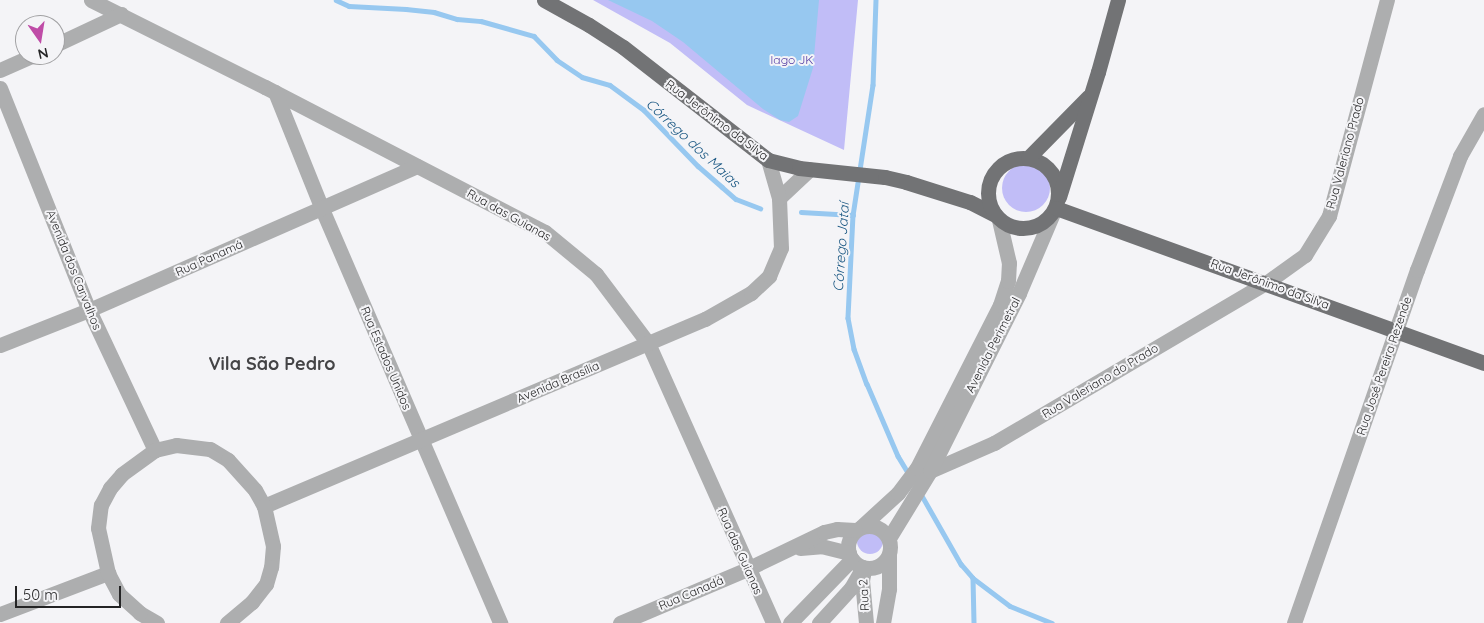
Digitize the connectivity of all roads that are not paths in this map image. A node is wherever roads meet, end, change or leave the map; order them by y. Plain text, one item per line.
1 (91, 0) edge
2 (544, 0) edge
3 (1118, 0) edge
4 (1386, 0) edge
5 (121, 14) junction
6 (65, 40) edge
7 (15, 63) edge
8 (0, 70) edge
9 (0, 88) edge
10 (275, 92) junction
11 (1092, 92) junction
12 (1484, 114) edge
13 (1028, 158) junction
14 (768, 160) junction
15 (417, 166) junction
16 (810, 170) junction
17 (779, 198) junction
18 (1056, 206) junction
19 (322, 209) junction
20 (997, 218) junction
21 (1266, 283) junction
22 (89, 310) junction
23 (1397, 331) junction
24 (648, 343) junction
25 (0, 345) edge
26 (1484, 363) edge
27 (962, 391) junction
28 (421, 440) junction
29 (155, 450) junction
30 (928, 474) junction
31 (264, 506) junction
32 (858, 529) junction
33 (889, 538) junction
34 (789, 550) junction
35 (889, 555) junction
36 (857, 562) junction
37 (747, 569) junction
38 (108, 573) junction
39 (0, 614) edge
40 (157, 623) edge
41 (226, 623) edge
42 (500, 623) edge
43 (620, 623) edge
44 (773, 623) edge
45 (790, 623) edge
46 (819, 623) edge
47 (866, 623) edge
48 (882, 623) edge
49 (1294, 623) edge

1 - 5 street, Rua das Guianas
2 - 14 main road, Rua Jerônimo da Silva
3 - 11 main road, Avenida Perimetral
4 - 21 street, Rua Valeriano Prado
5 - 6 street
5 - 10 street, Rua das Guianas
7 - 8 street
9 - 22 street, Avenida dos Carvalhos
10 - 15 street, Rua das Guianas
10 - 19 street, Rua Estados Unidos
11 - 13 main road, Avenida Perimetral
11 - 18 main road, Avenida Perimetral
12 - 23 street, Rua José Pereira Rezende
13 - 18 main road
13 - 20 main road
14 - 16 main road, Rua Jerônimo da Silva
14 - 17 street, Avenida Brasília
15 - 19 street, Rua Panamá
15 - 24 street, Rua das Guianas
16 - 17 street
16 - 20 main road, Rua Jerônimo da Silva
17 - 24 street, Avenida Brasília
18 - 20 main road
18 - 21 main road, Rua Jerônimo da Silva
18 - 27 street, Avenida Perimetral
19 - 22 street, Rua Panamá
19 - 28 street, Rua Estados Unidos
20 - 27 street, Avenida Perimetral
21 - 23 main road, Rua Jerônimo da Silva
21 - 30 street, Rua Valeriano do Prado
22 - 25 street, Rua Panamá
22 - 29 street, Avenida dos Carvalhos
23 - 26 main road, Rua Jerônimo da Silva
23 - 49 street, Rua José Pereira Rezende
24 - 28 street, Avenida Brasília
24 - 37 street, Rua das Guianas
27 - 30 street, Avenida Perimetral
27 - 32 street, Avenida Perimetral
28 - 31 street, Avenida Brasília
28 - 42 street, Rua Estados Unidos
29 - 31 street
29 - 38 street
30 - 33 street, Avenida Perimetral
31 - 41 street
32 - 33 street
32 - 34 street, Rua Canadá
32 - 36 street
33 - 35 street
34 - 36 street, Rua Canadá
34 - 37 street, Rua Canadá
35 - 36 street
35 - 48 street
36 - 45 street
36 - 46 street
36 - 47 street, Rua 2
37 - 43 street, Rua Canadá
37 - 44 street, Rua das Guianas
38 - 39 street
38 - 40 street

